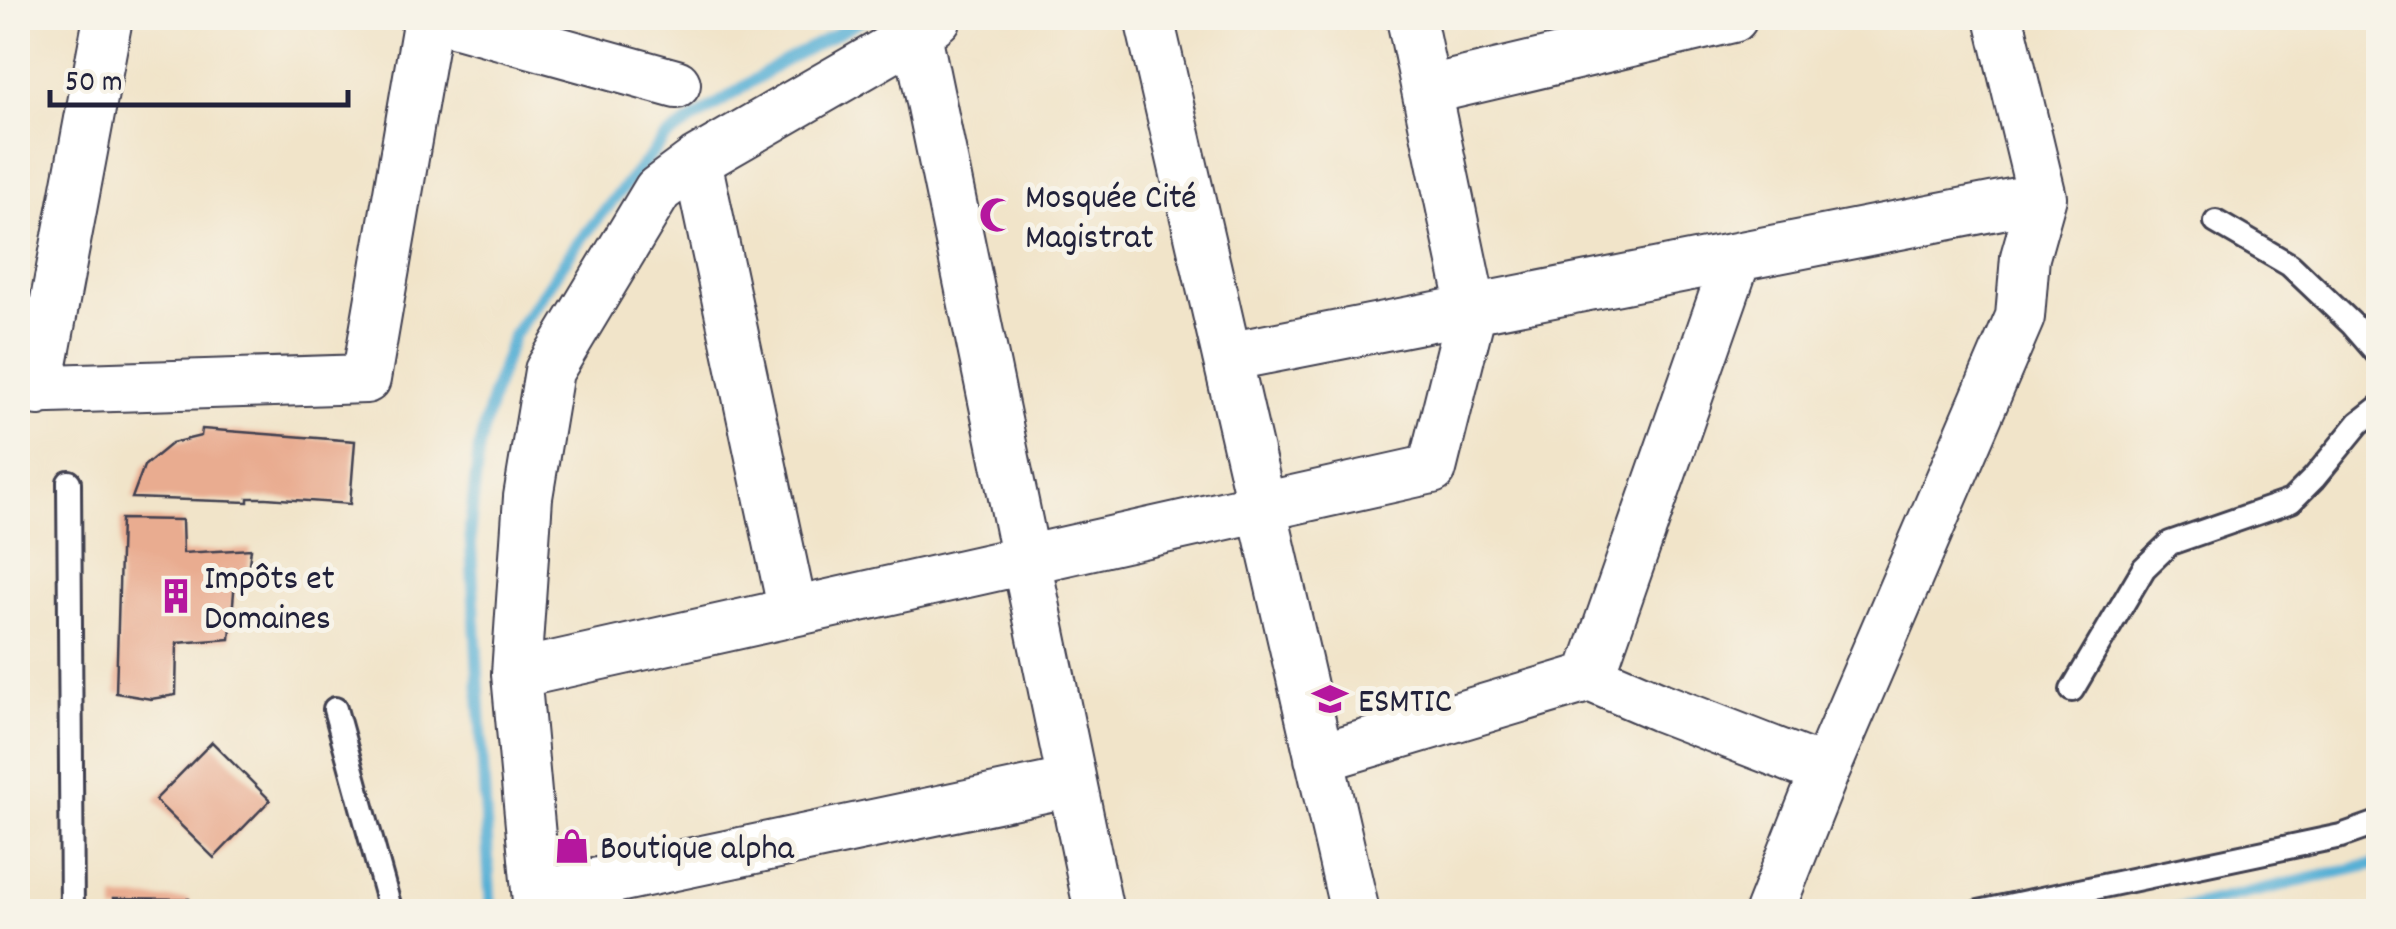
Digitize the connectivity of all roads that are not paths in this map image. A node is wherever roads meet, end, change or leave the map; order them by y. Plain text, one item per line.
1 (108, 18) edge
2 (428, 18) edge
3 (439, 18) edge
4 (1149, 18) edge
5 (1412, 18) edge
6 (1734, 18) edge
7 (1999, 18) edge
8 (927, 26) edge
9 (676, 84) dead end
10 (1428, 90) junction
11 (697, 161) junction
12 (2042, 197) junction
13 (2216, 222) dead end
14 (1737, 257) junction
15 (1472, 309) junction
16 (2378, 354) edge
17 (1228, 357) junction
18 (28, 390) edge
19 (2378, 408) edge
20 (69, 482) dead end
21 (1262, 506) junction
22 (1026, 560) junction
23 (792, 612) junction
24 (516, 674) junction
25 (1590, 677) junction
26 (2072, 690) dead end
27 (335, 709) dead end
28 (1320, 758) junction
29 (1825, 771) junction
30 (1072, 782) junction
31 (2378, 823) edge
32 (538, 903) edge
33 (72, 912) edge
34 (390, 912) edge
35 (1099, 912) edge
36 (1355, 912) edge
37 (1769, 912) edge
38 (1978, 912) edge

1 - 18 street
2 - 18 street
3 - 9 street
4 - 17 street
5 - 10 street
6 - 10 street
7 - 12 street
8 - 11 street
8 - 22 street
10 - 15 street
11 - 23 street
11 - 24 street
12 - 14 street
12 - 29 street
13 - 16 lane
14 - 15 street
14 - 25 street
15 - 17 street
15 - 21 street
17 - 21 street
19 - 26 lane
20 - 33 lane
21 - 22 street
21 - 28 street
22 - 23 street
22 - 30 street
23 - 24 street
24 - 32 street
25 - 28 street
25 - 29 street
27 - 34 lane
28 - 36 street
29 - 37 street
30 - 32 street
30 - 35 street
31 - 38 lane

